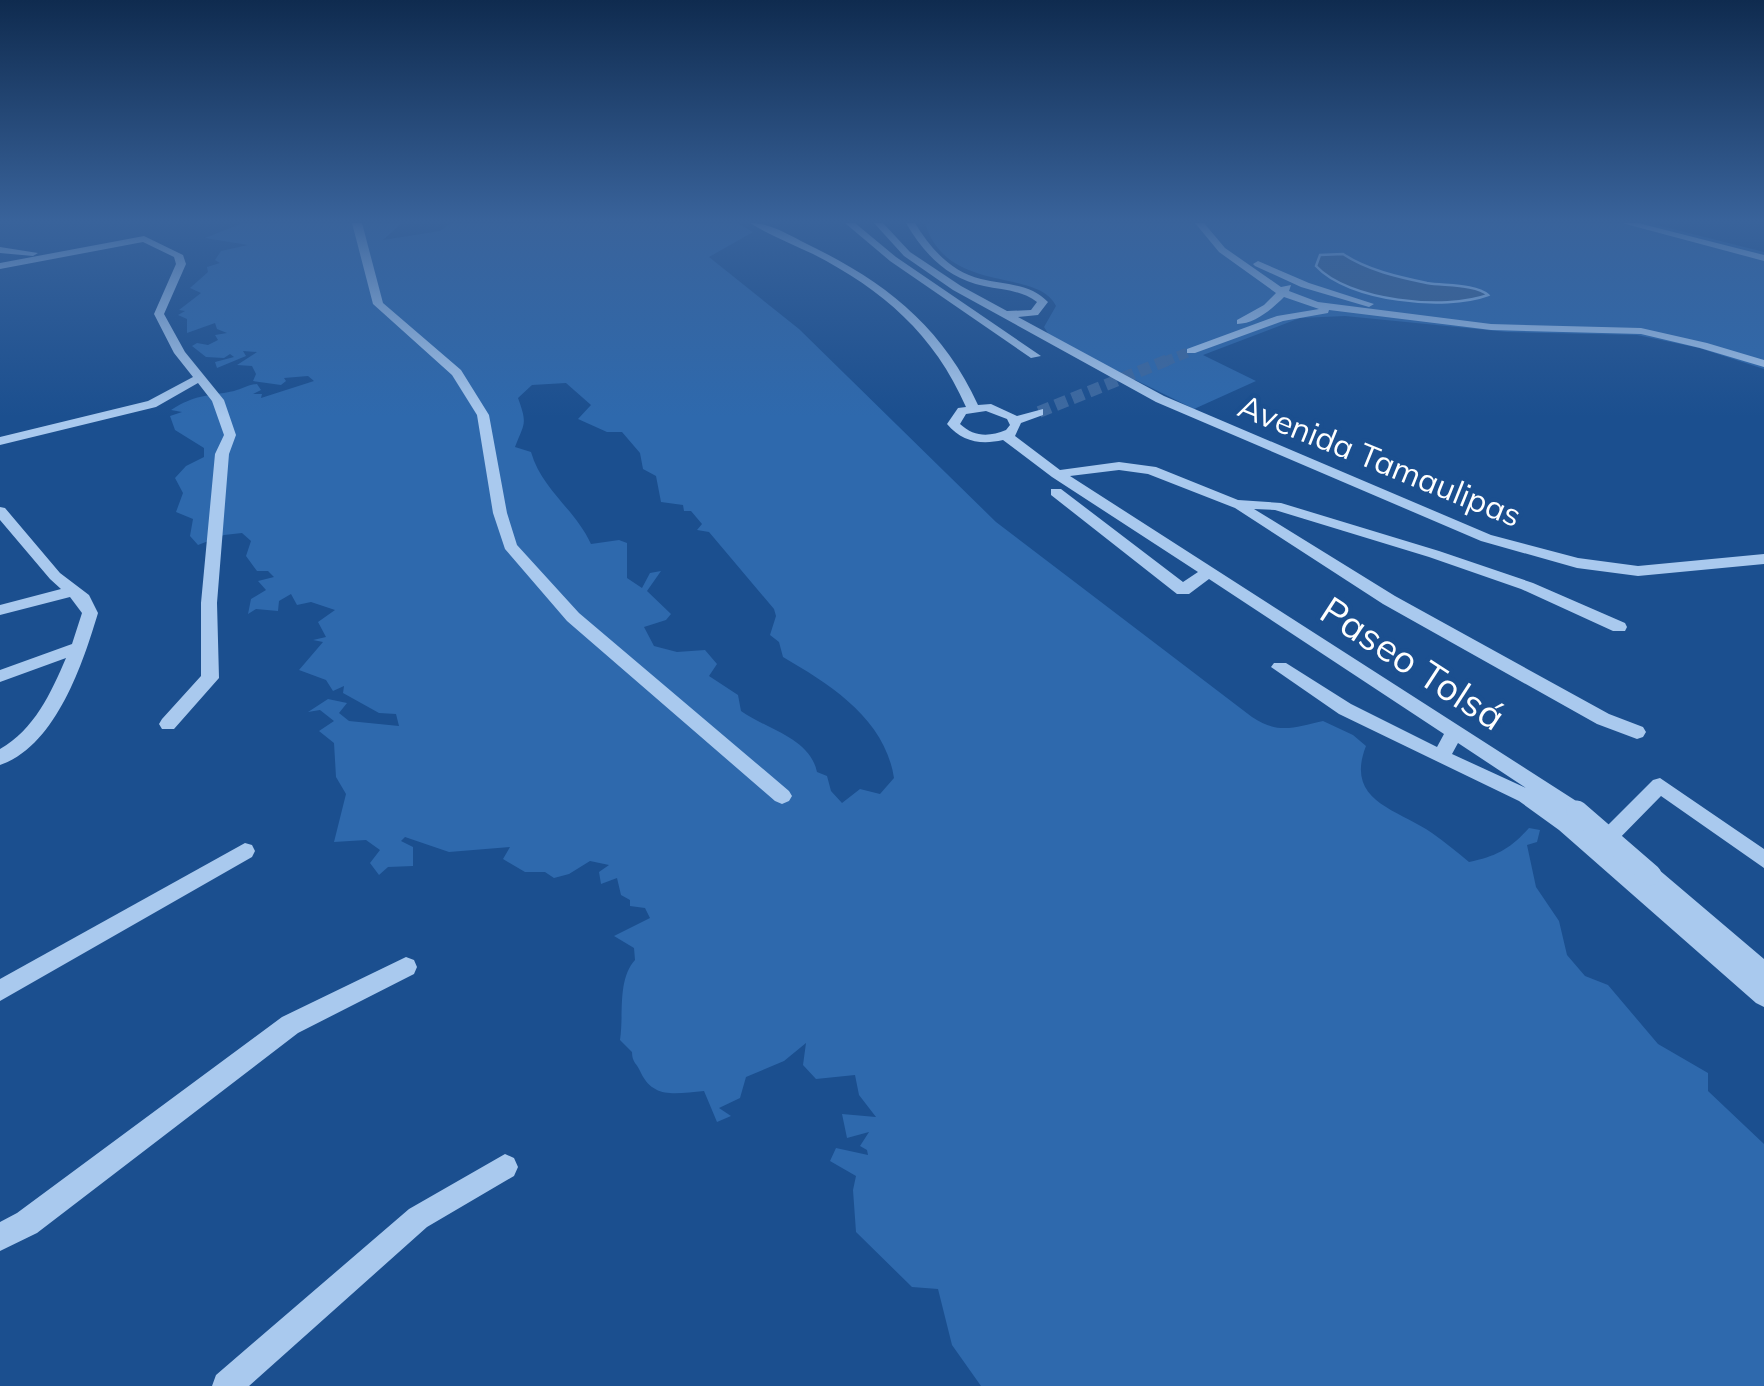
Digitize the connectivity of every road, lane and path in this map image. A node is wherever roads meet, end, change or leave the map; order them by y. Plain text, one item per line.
1 (172, 288) edge
2 (374, 288) edge
3 (871, 288) edge
4 (934, 288) edge
5 (959, 288) edge
6 (1004, 288) edge
7 (1018, 288) edge
8 (1275, 288) edge
9 (1286, 288) edge
10 (1314, 288) edge
11 (1281, 292) junction
12 (1348, 298) junction
13 (1340, 310) junction
14 (1000, 314) junction
15 (1666, 333) junction
16 (1051, 340) junction
17 (1035, 356) dead end
18 (1764, 361) edge
19 (199, 378) junction
20 (973, 408) junction
21 (1033, 409) tunnel mouth
22 (1011, 417) junction
23 (1006, 436) junction
24 (0, 441) edge
25 (1056, 483) junction
26 (1236, 504) junction
27 (0, 510) edge
28 (1764, 559) edge
29 (1209, 572) junction
30 (73, 591) junction
31 (0, 610) edge
32 (1619, 627) dead end
33 (80, 647) junction
34 (1280, 668) dead end
35 (0, 676) edge
36 (168, 724) dead end
37 (1454, 732) junction
38 (1637, 732) dead end
39 (1441, 757) junction
40 (0, 758) edge
41 (782, 796) dead end
42 (1596, 850) junction
43 (246, 851) dead end
44 (1764, 860) edge
45 (406, 967) dead end
46 (1764, 974) edge
47 (0, 991) edge
48 (1764, 996) edge
49 (505, 1167) dead end
50 (0, 1237) edge
51 (227, 1386) edge

1 - 19 street
2 - 41 street
3 - 20 street
4 - 17 street
5 - 14 street, Avenida Tamaulipas
6 - 14 street
7 - 16 street
8 - 11 street
9 - 11 street
10 - 12 street
11 - 13 street
11 - 13 street
12 - 13 street
12 - 15 street
13 - 15 street
14 - 16 street, Avenida Tamaulipas
15 - 18 street
16 - 28 street, Avenida Tamaulipas
19 - 24 street
19 - 36 street
20 - 22 street
20 - 23 street
21 - 22 street
22 - 23 street
23 - 25 street, Paseo Tolsá
25 - 26 street
25 - 29 street, Paseo Tolsá
25 - 29 street
26 - 32 street
26 - 38 street
27 - 30 street
29 - 37 street, Paseo Tolsá
30 - 31 street
30 - 33 street
33 - 35 street
33 - 40 street
34 - 39 street
37 - 39 street
37 - 46 street, Paseo Tolsá, bridge
39 - 42 street
42 - 44 street
42 - 48 street
43 - 47 street
45 - 50 street
49 - 51 street

